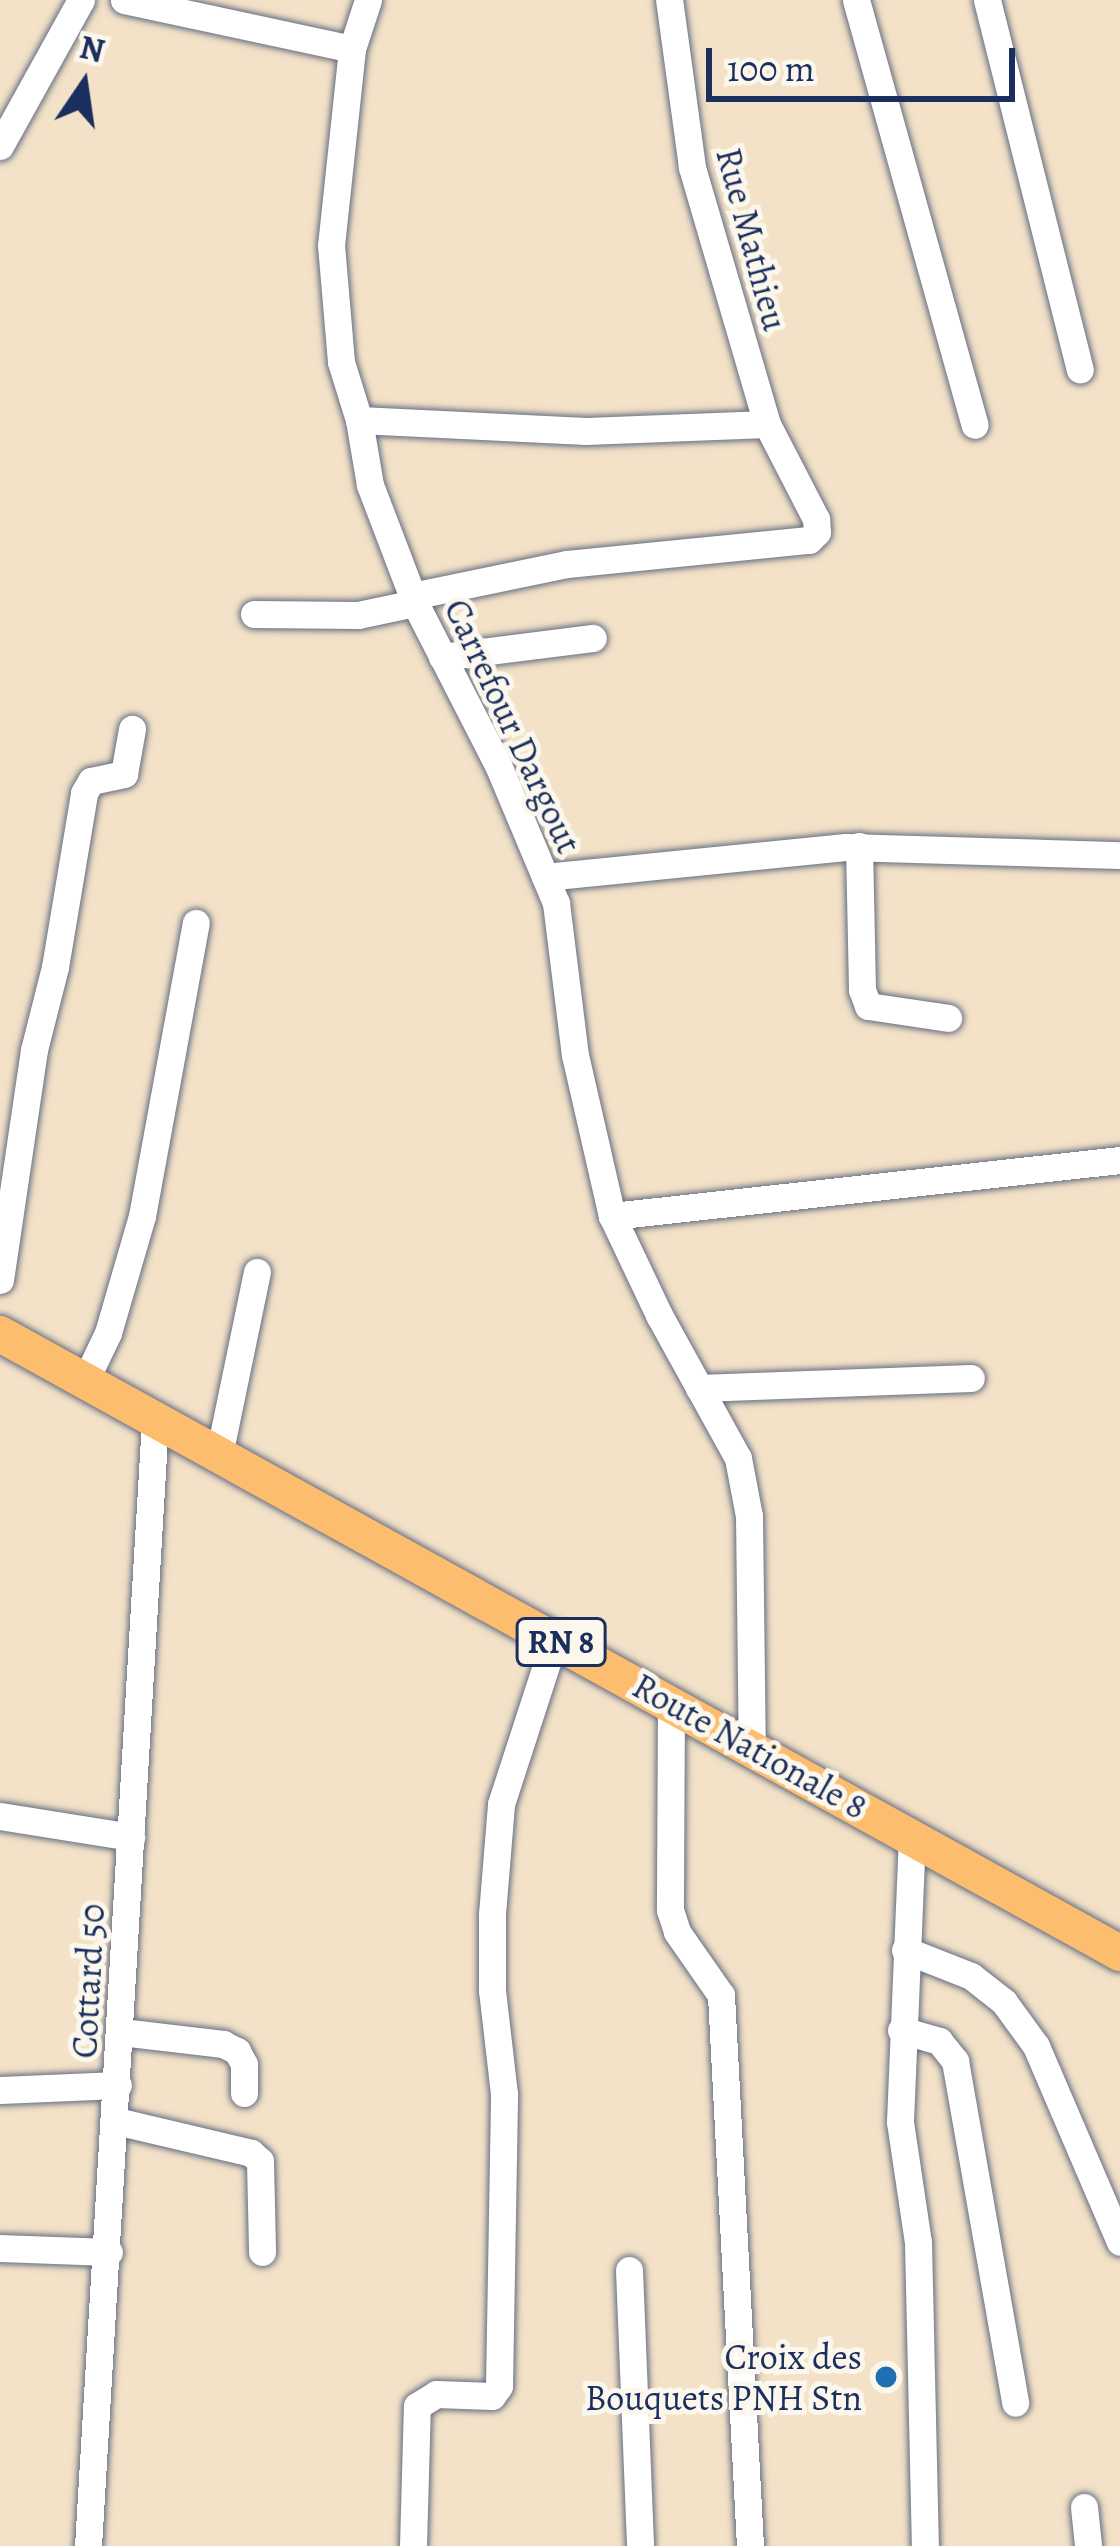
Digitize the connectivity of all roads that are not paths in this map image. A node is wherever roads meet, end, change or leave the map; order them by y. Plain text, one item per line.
1 (81, 0) edge
2 (124, 0) edge
3 (368, 0) edge
4 (668, 0) edge
5 (856, 0) edge
6 (987, 0) edge
7 (352, 50) junction
8 (0, 146) edge
9 (1080, 369) dead end
10 (359, 420) junction
11 (767, 424) junction
12 (975, 425) dead end
13 (413, 599) junction
14 (254, 614) dead end
15 (593, 638) dead end
16 (442, 657) junction
17 (132, 729) dead end
18 (859, 846) junction
19 (1120, 855) edge
20 (545, 877) junction
21 (196, 923) dead end
22 (948, 1018) dead end
23 (1120, 1160) edge
24 (612, 1216) junction
25 (257, 1272) dead end
26 (0, 1280) edge
27 (0, 1334) edge
28 (971, 1378) dead end
29 (85, 1381) junction
30 (699, 1388) junction
31 (155, 1420) junction
32 (219, 1455) junction
33 (555, 1638) junction
34 (670, 1702) junction
35 (752, 1747) junction
36 (0, 1816) edge
37 (912, 1835) junction
38 (131, 1837) junction
39 (905, 1950) junction
40 (1120, 1953) edge
41 (901, 2030) junction
42 (121, 2032) junction
43 (118, 2085) junction
44 (0, 2090) edge
45 (244, 2093) dead end
46 (116, 2121) junction
47 (1120, 2242) edge
48 (0, 2248) edge
49 (109, 2252) junction
50 (262, 2252) dead end
51 (629, 2270) dead end
52 (1015, 2403) dead end
53 (1084, 2507) dead end
54 (88, 2546) edge
55 (413, 2546) edge
56 (640, 2546) edge
57 (750, 2546) edge
58 (925, 2546) edge
59 (1088, 2546) edge

1 - 8 street
2 - 7 street
3 - 7 street, Carrefour Dargout
4 - 11 street, Rue Mathieu
5 - 12 street
6 - 9 street
7 - 10 street, Carrefour Dargout
10 - 11 street
10 - 13 street, Carrefour Dargout
11 - 13 street, Rue Mathieu
13 - 14 street
13 - 16 street, Carrefour Dargout
15 - 16 street
16 - 20 street, Carrefour Dargout
17 - 26 street
18 - 19 street
18 - 20 street
18 - 22 street
20 - 24 street, Carrefour Dargout
21 - 29 street
23 - 24 street
24 - 30 street, Carrefour Dargout
25 - 32 street
27 - 29 main road, Route Nationale 8 / RN 8
28 - 30 street
29 - 31 main road, Route Nationale 8 / RN 8
30 - 35 street, Carrefour Dargout
31 - 32 main road, Route Nationale 8 / RN 8
31 - 38 street, Cottard 50
32 - 33 main road, Route Nationale 8 / RN 8
33 - 34 main road, Route Nationale 8 / RN 8
33 - 55 street
34 - 35 main road, Route Nationale 8 / RN 8
34 - 57 street
35 - 37 main road, Route Nationale 8 / RN 8
36 - 38 street
37 - 39 street
37 - 40 main road, Route Nationale 8 / RN 8
38 - 42 street, Cottard 50
39 - 41 street
39 - 47 street
41 - 52 street
41 - 58 street
42 - 43 street, Cottard 50
42 - 45 street
43 - 44 street
43 - 46 street, Cottard 50
46 - 49 street, Cottard 50
46 - 50 street
48 - 49 street
49 - 54 street, Cottard 50
51 - 56 street
53 - 59 street

